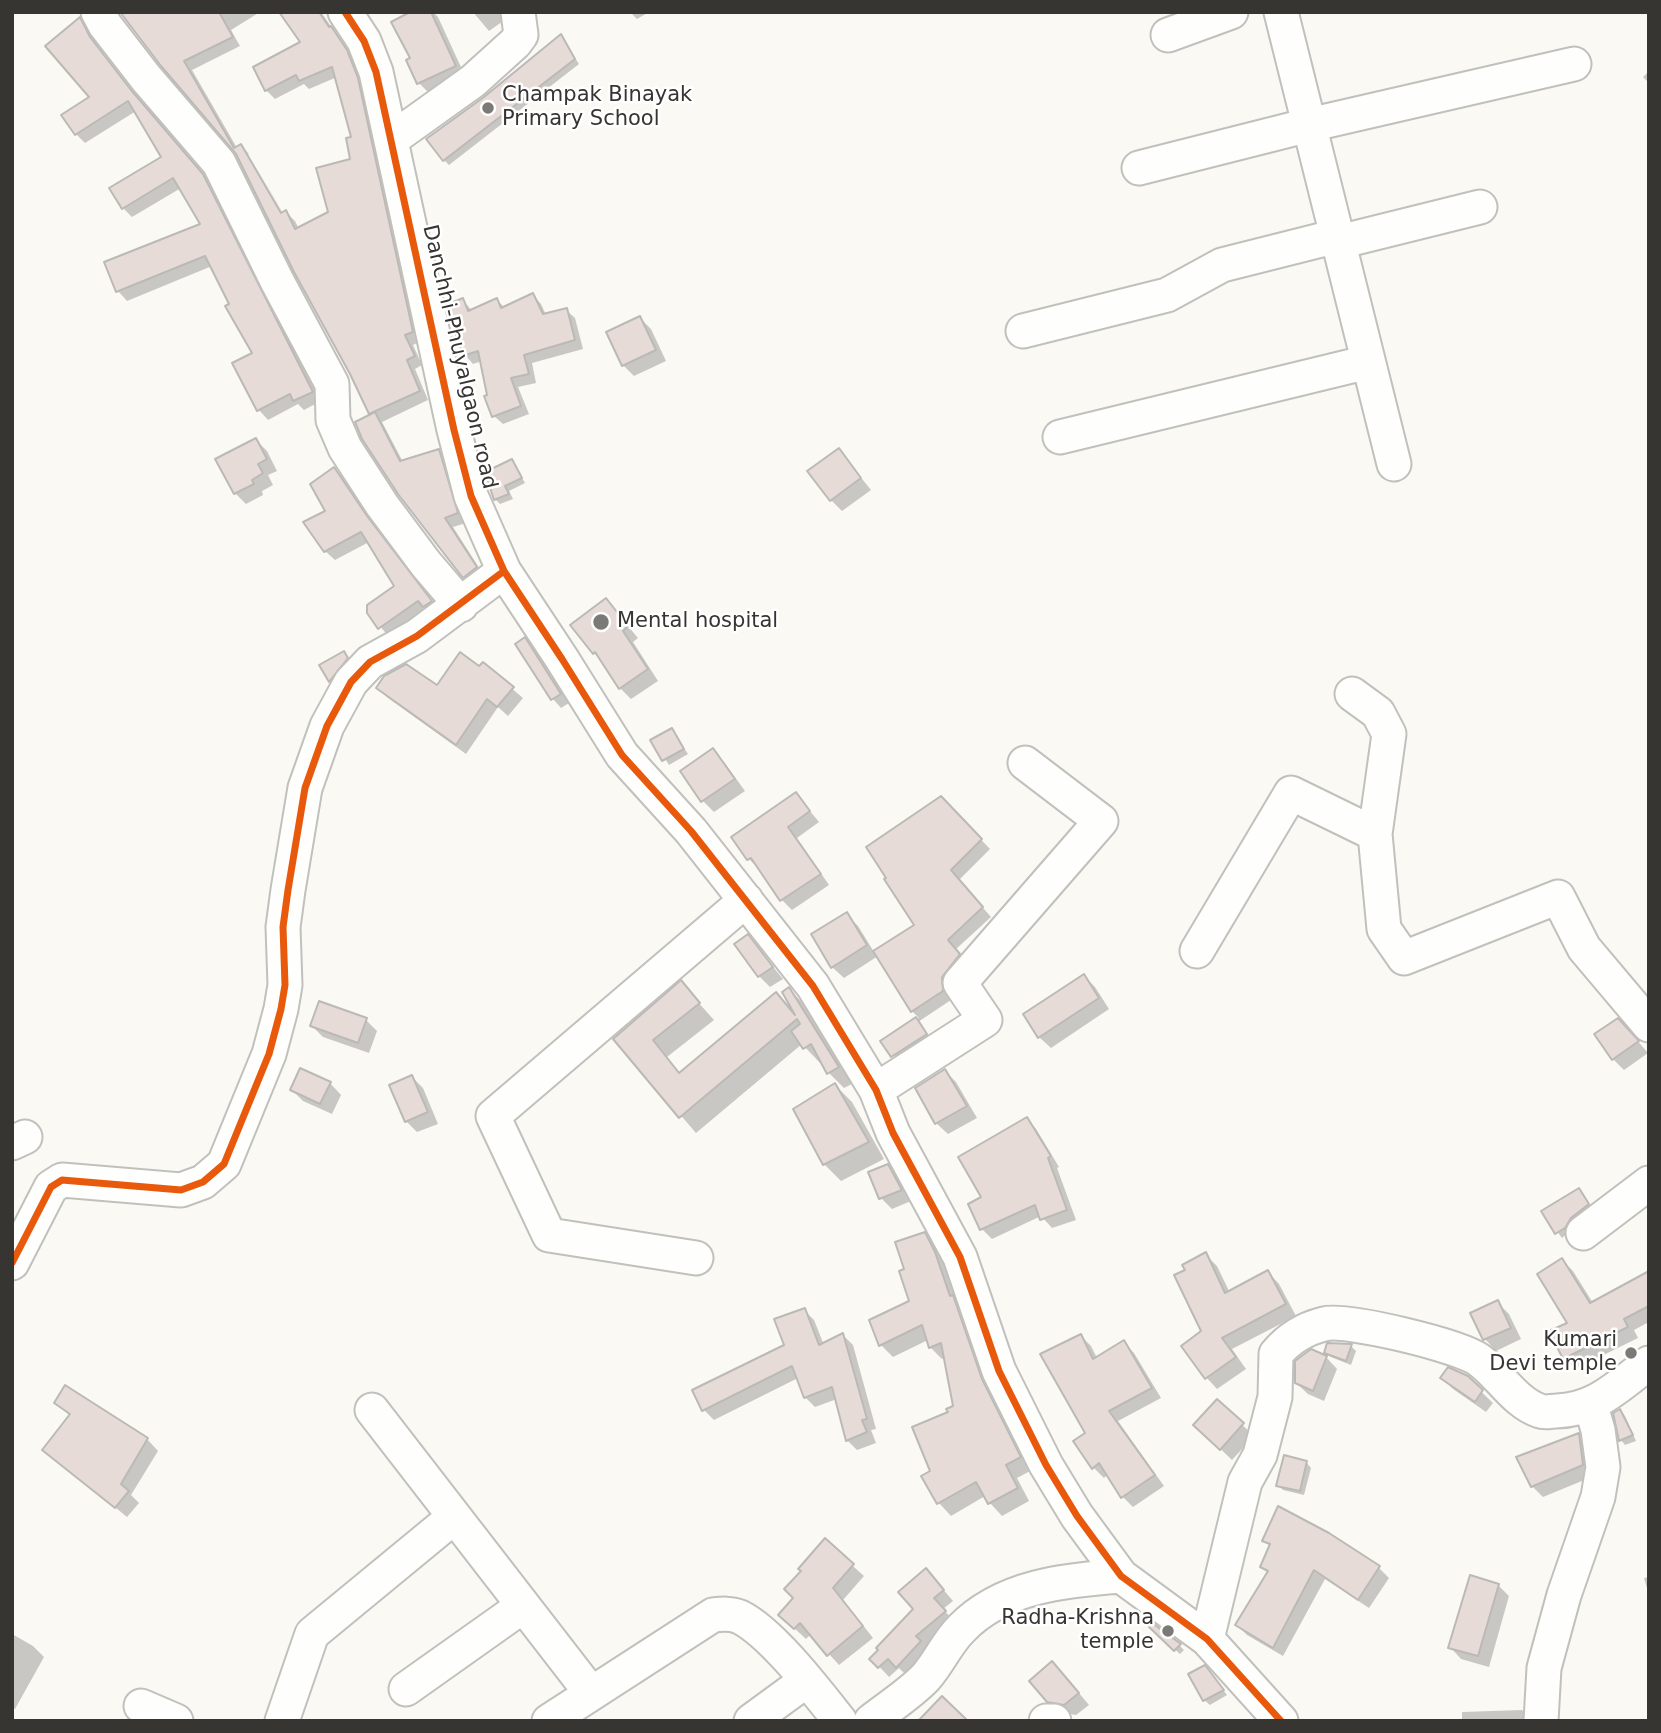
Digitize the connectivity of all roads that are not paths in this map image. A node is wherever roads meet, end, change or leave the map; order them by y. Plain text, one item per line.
1 (98, 12) edge
2 (345, 12) edge
3 (518, 12) edge
4 (1231, 12) edge
5 (1282, 12) edge
6 (1168, 35) dead end
7 (1574, 64) dead end
8 (1309, 125) junction
9 (392, 139) junction
10 (1139, 169) dead end
11 (1480, 207) dead end
12 (1338, 239) junction
13 (1023, 331) dead end
14 (1368, 362) junction
15 (1060, 437) dead end
16 (1394, 464) dead end
17 (503, 571) junction
18 (461, 605) junction
19 (1352, 694) dead end
20 (1025, 762) dead end
21 (1376, 834) junction
22 (746, 900) junction
23 (1197, 951) dead end
24 (1649, 1026) edge
25 (876, 1090) junction
26 (1649, 1183) edge
27 (1583, 1233) dead end
28 (696, 1258) dead end
29 (12, 1263) edge
30 (1649, 1363) edge
31 (1591, 1406) junction
32 (372, 1410) dead end
33 (454, 1517) junction
34 (1121, 1576) junction
35 (523, 1605) junction
36 (1207, 1639) junction
37 (807, 1679) junction
38 (406, 1689) dead end
39 (591, 1693) junction
40 (141, 1706) dead end
41 (1275, 1719) edge
42 (176, 1721) edge
43 (282, 1721) edge
44 (549, 1721) edge
45 (751, 1721) edge
46 (840, 1721) edge
47 (871, 1721) edge
48 (1046, 1721) edge
49 (1054, 1721) edge
50 (1541, 1721) edge

1 - 18 street
2 - 9 street, Danchhi-Phuyalgaon road
3 - 9 street
4 - 6 street
5 - 8 street
7 - 8 street
8 - 10 street
8 - 12 street
9 - 17 street, Danchhi-Phuyalgaon road
11 - 12 street
12 - 13 street
12 - 14 street
14 - 15 street
14 - 16 street
17 - 18 street
17 - 22 street, Danchhi-Phuyalgaon road
18 - 29 street
19 - 21 street
20 - 25 street
21 - 23 street
21 - 24 street
22 - 25 street, Danchhi-Phuyalgaon road
22 - 28 street
25 - 34 street, Danchhi-Phuyalgaon road
26 - 27 street
30 - 31 street
31 - 36 street
31 - 50 street
32 - 33 street
33 - 35 street
33 - 43 street
34 - 36 street, Danchhi-Phuyalgaon road
34 - 47 street
35 - 38 street
35 - 39 street
36 - 41 street, Danchhi-Phuyalgaon road
37 - 39 street
37 - 45 street
37 - 46 street
39 - 44 street
40 - 42 street
48 - 49 street

